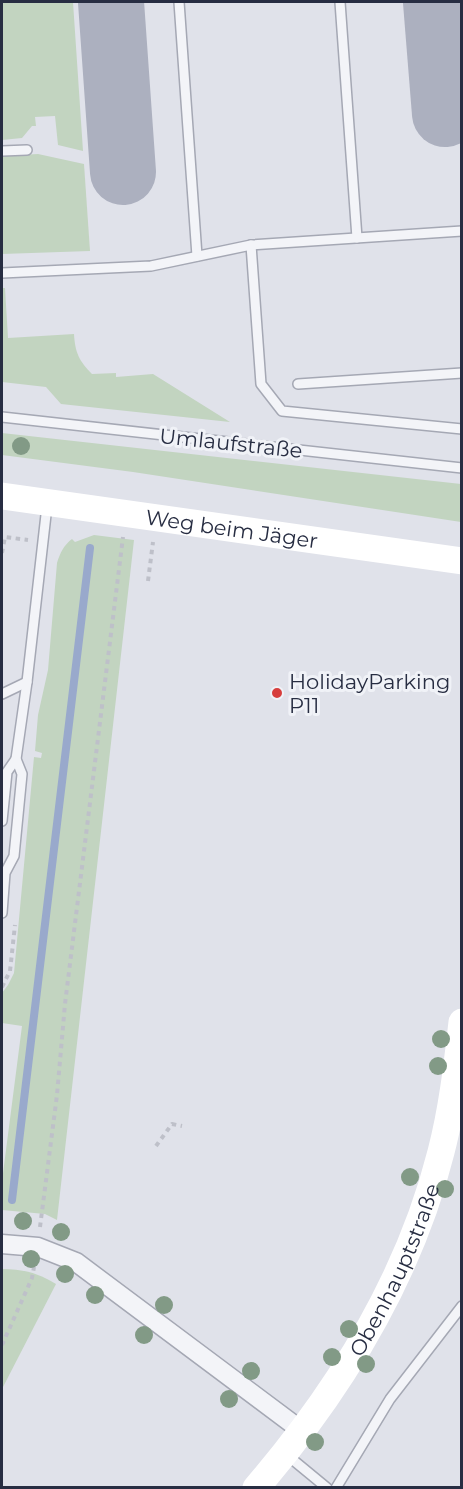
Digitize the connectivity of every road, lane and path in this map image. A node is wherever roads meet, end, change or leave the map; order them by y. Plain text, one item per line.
1 (179, 2) edge
2 (340, 2) edge
3 (27, 150) dead end
4 (2, 152) edge
5 (462, 231) edge
6 (357, 238) junction
7 (251, 245) junction
8 (197, 256) junction
9 (2, 273) edge
10 (462, 373) edge
11 (298, 384) dead end
12 (2, 417) edge
13 (462, 429) edge
14 (462, 468) edge
15 (2, 496) edge
16 (47, 503) junction
17 (123, 533) dead end
18 (5, 537) dead end
19 (154, 538) dead end
20 (2, 553) edge
21 (462, 561) edge
22 (148, 581) dead end
23 (27, 682) junction
24 (2, 694) edge
25 (16, 759) junction
26 (2, 821) edge
27 (2, 862) edge
28 (3, 871) edge
29 (2, 913) edge
30 (462, 1022) edge
31 (182, 1126) dead end
32 (156, 1146) dead end
33 (2, 1244) edge
34 (38, 1247) junction
35 (462, 1306) edge
36 (2, 1345) edge
37 (302, 1431) junction
38 (285, 1453) junction
39 (256, 1488) edge
40 (327, 1488) edge
41 (336, 1488) edge

1 - 8 lane
2 - 6 lane
3 - 4 lane
5 - 6 lane
6 - 7 lane
7 - 8 lane
7 - 13 lane
8 - 9 lane
10 - 11 lane
12 - 14 lane, Umlaufstraße
15 - 16 street, Weg beim Jäger
16 - 21 street, Weg beim Jäger
16 - 23 lane
17 - 34 path
18 - 20 path
19 - 22 path
23 - 24 lane
23 - 25 lane
25 - 26 lane
25 - 28 lane
27 - 28 lane
28 - 29 lane
30 - 37 street, Obenhauptstraße
31 - 32 path
33 - 34 street
34 - 36 path
34 - 37 street
35 - 41 lane
37 - 38 street, Obenhauptstraße
38 - 39 street, Obenhauptstraße
38 - 40 lane

